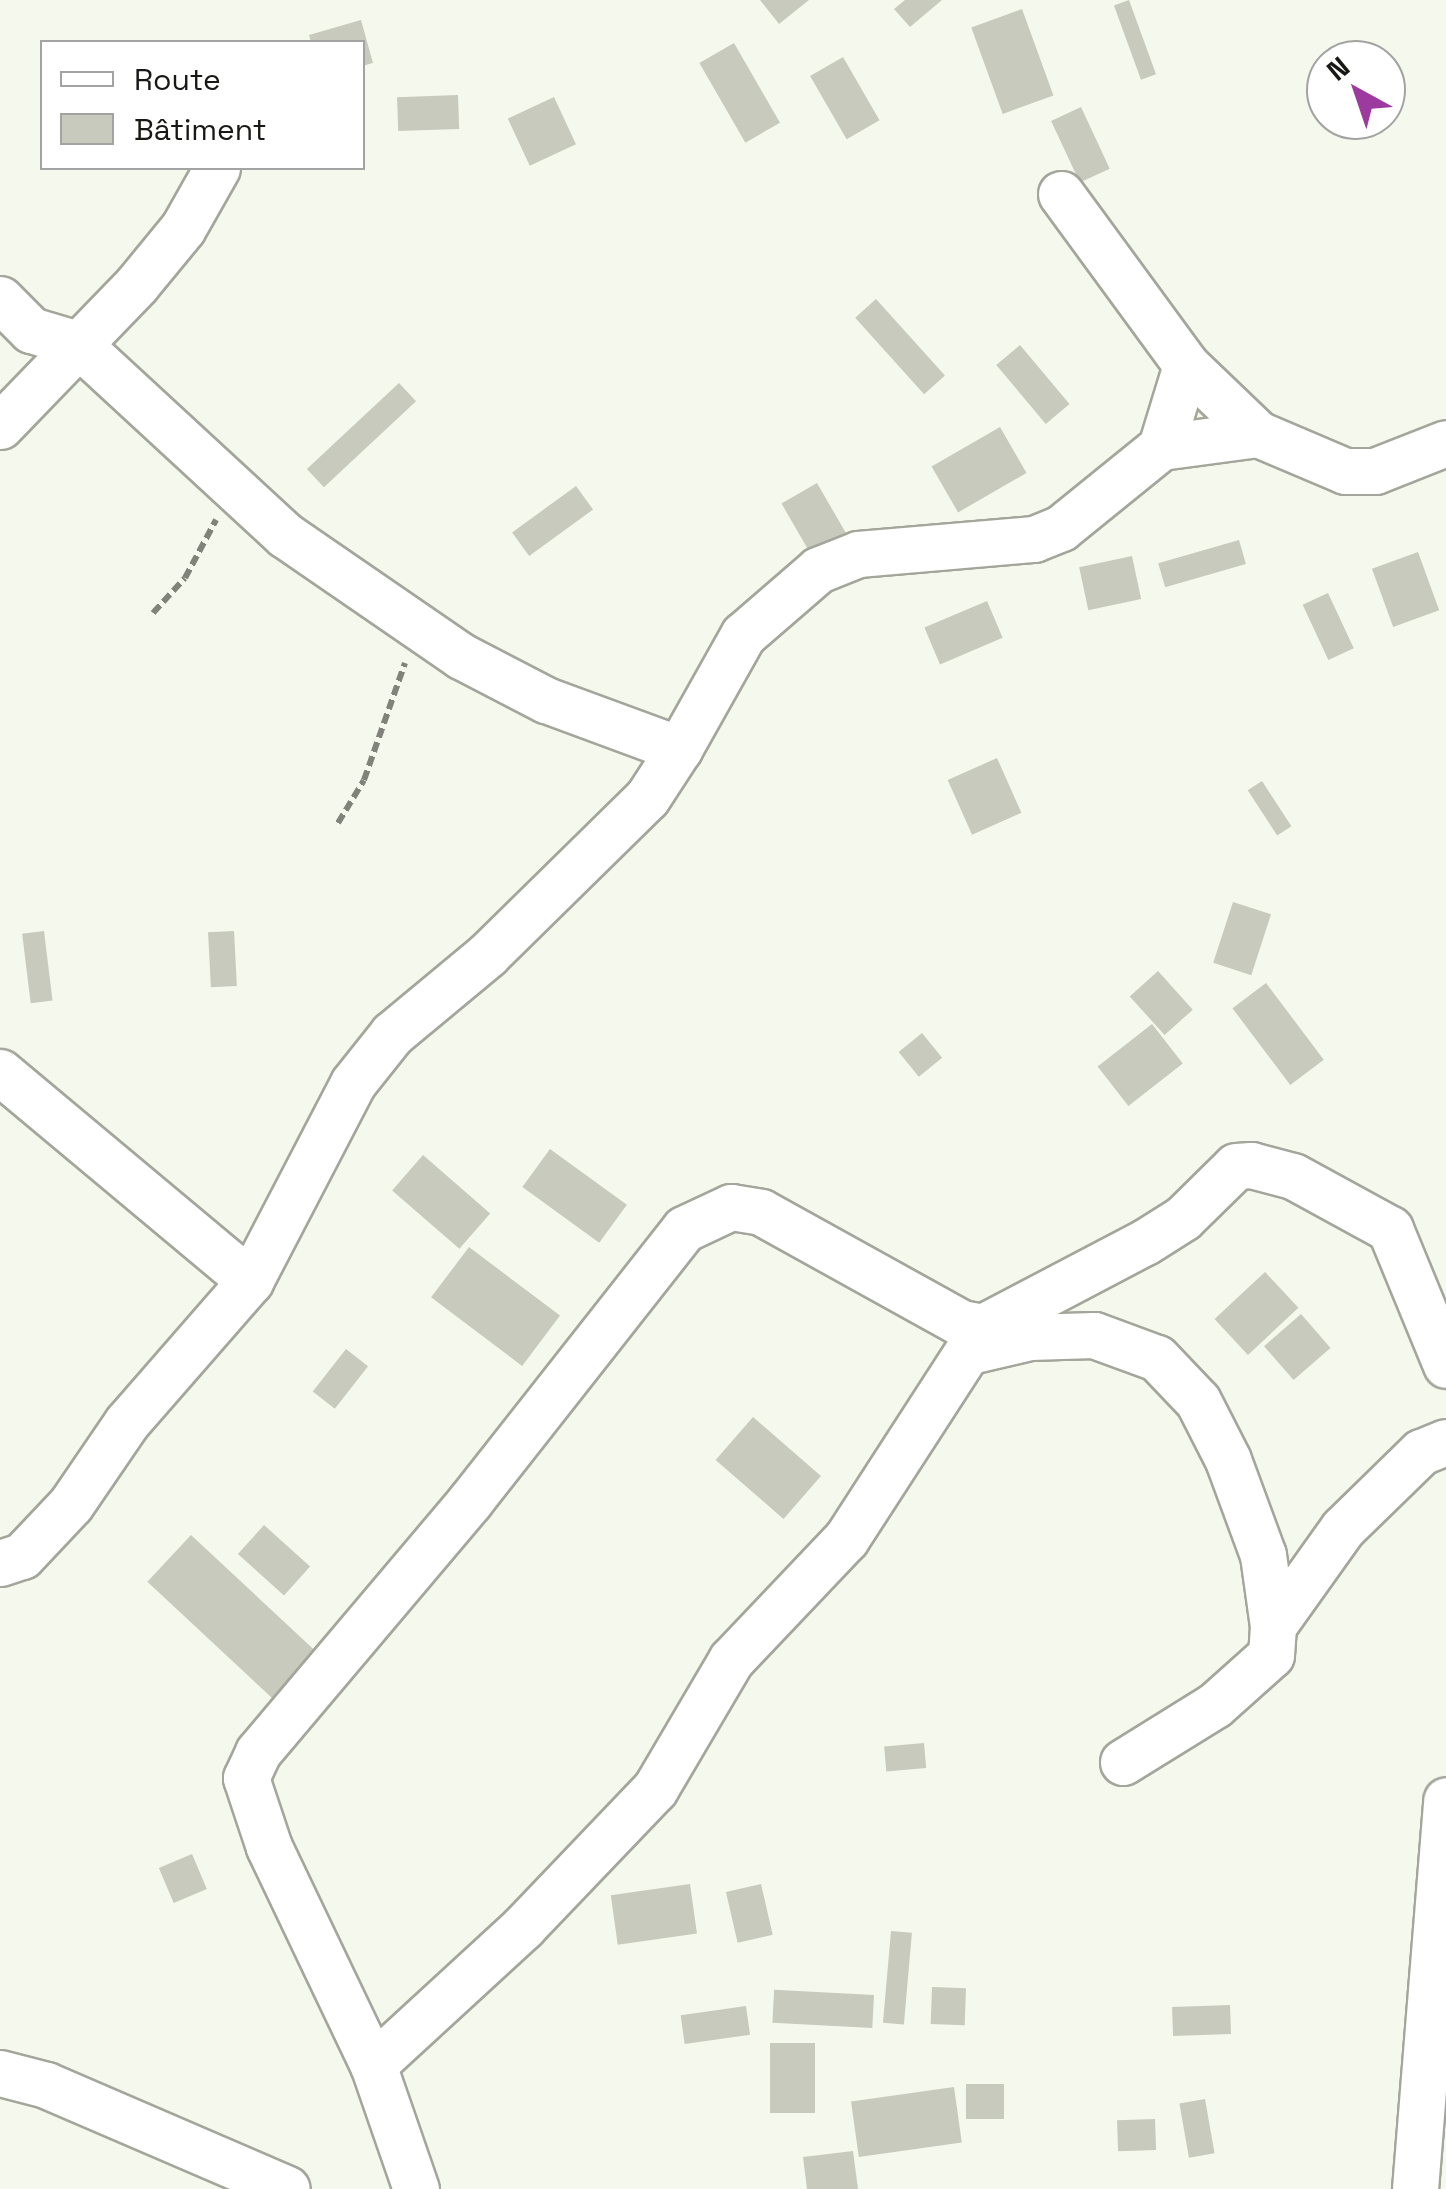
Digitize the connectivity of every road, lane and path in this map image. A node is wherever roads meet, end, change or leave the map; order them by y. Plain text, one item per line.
1 (216, 170) edge
2 (1061, 194) dead end
3 (0, 298) edge
4 (31, 330) junction
5 (78, 344) junction
6 (1186, 365) junction
7 (34, 386) junction
8 (0, 426) edge
9 (1258, 434) junction
10 (1446, 442) edge
11 (1161, 447) junction
12 (236, 490) junction
13 (394, 608) junction
14 (153, 612) dead end
15 (679, 749) junction
16 (338, 823) dead end
17 (0, 1072) edge
18 (250, 1280) junction
19 (976, 1339) junction
20 (1446, 1365) edge
21 (1446, 1442) edge
22 (0, 1563) edge
23 (1273, 1626) junction
24 (1122, 1762) dead end
25 (1446, 1800) edge
26 (1441, 1954) edge
27 (373, 2065) junction
28 (0, 2073) edge
29 (287, 2189) edge
30 (416, 2189) edge
31 (1415, 2189) edge

1 - 5 street
2 - 6 street
3 - 4 street
4 - 5 street
4 - 7 street
5 - 7 street
5 - 12 street
6 - 9 street
6 - 11 street
7 - 8 street
9 - 10 street
9 - 11 street
11 - 15 street
12 - 13 street
12 - 14 path
13 - 15 street
13 - 16 path
15 - 18 street
17 - 18 street
18 - 22 street
19 - 20 street
19 - 23 street
19 - 27 street
19 - 27 street
21 - 23 street
23 - 24 street
25 - 26 street
26 - 31 street
27 - 30 street
28 - 29 street

